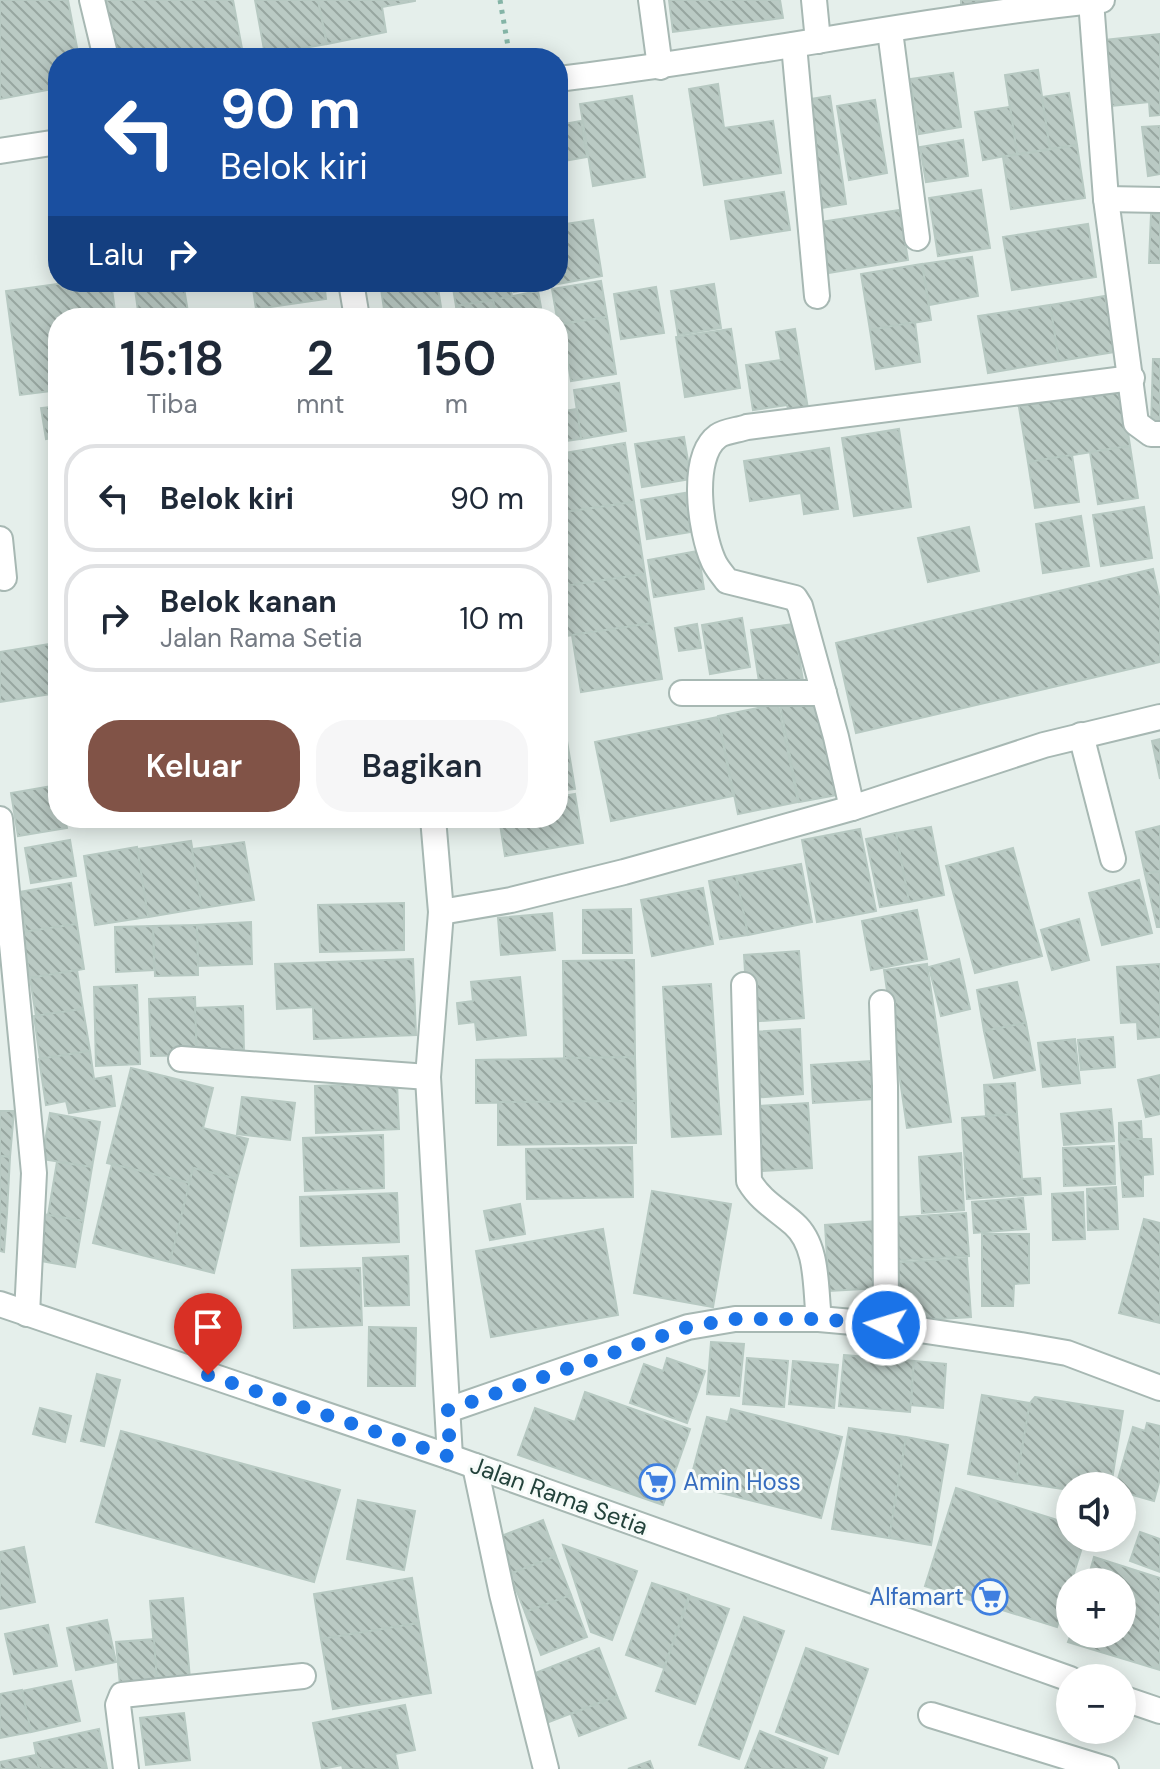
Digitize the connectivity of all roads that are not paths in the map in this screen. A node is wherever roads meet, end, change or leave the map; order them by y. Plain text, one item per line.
1 (92, 0) edge
2 (651, 0) edge
3 (814, 0) edge
4 (1096, 1) edge
5 (1050, 3) edge
6 (890, 31) junction
7 (806, 43) junction
8 (104, 48) edge
9 (660, 67) junction
10 (568, 78) edge
11 (48, 144) edge
12 (0, 151) edge
13 (1106, 199) junction
14 (1160, 200) edge
15 (917, 238) dead end
16 (817, 296) dead end
17 (1132, 378) junction
18 (1160, 434) edge
19 (0, 539) edge
20 (4, 578) dead end
21 (682, 693) dead end
22 (824, 693) junction
23 (1160, 717) edge
24 (1081, 735) junction
25 (852, 808) junction
26 (0, 819) edge
27 (434, 828) edge
28 (1113, 859) dead end
29 (441, 912) junction
30 (744, 985) dead end
31 (882, 1003) dead end
32 (181, 1059) dead end
33 (428, 1077) junction
34 (0, 1304) edge
35 (27, 1314) junction
36 (819, 1319) junction
37 (886, 1325) junction
38 (1160, 1388) edge
39 (448, 1410) junction
40 (450, 1457) junction
41 (475, 1466) junction
42 (1056, 1674) edge
43 (303, 1676) dead end
44 (1136, 1703) edge
45 (1160, 1711) edge
46 (931, 1715) dead end
47 (126, 1769) edge
48 (546, 1769) edge
49 (1106, 1769) edge

1 - 8 street
2 - 9 street
3 - 7 street
4 - 5 street
4 - 13 street
5 - 6 street
6 - 7 street
6 - 15 street
7 - 9 street
7 - 16 street
9 - 10 street
11 - 12 street
13 - 14 street
13 - 17 street
17 - 18 street
17 - 22 street
19 - 20 street
21 - 22 street
22 - 25 street
23 - 24 street
24 - 25 street
24 - 28 street
25 - 29 street
26 - 35 street
27 - 29 street
29 - 33 street
30 - 36 street
31 - 37 street
32 - 33 street
33 - 39 street
34 - 35 street, Jalan Rama Setia
35 - 40 street, Jalan Rama Setia
36 - 37 street
36 - 39 street
37 - 38 street
39 - 40 street
40 - 41 street, Jalan Rama Setia
41 - 42 street, Jalan Rama Setia
41 - 48 street
43 - 47 street
44 - 45 street
46 - 49 street

